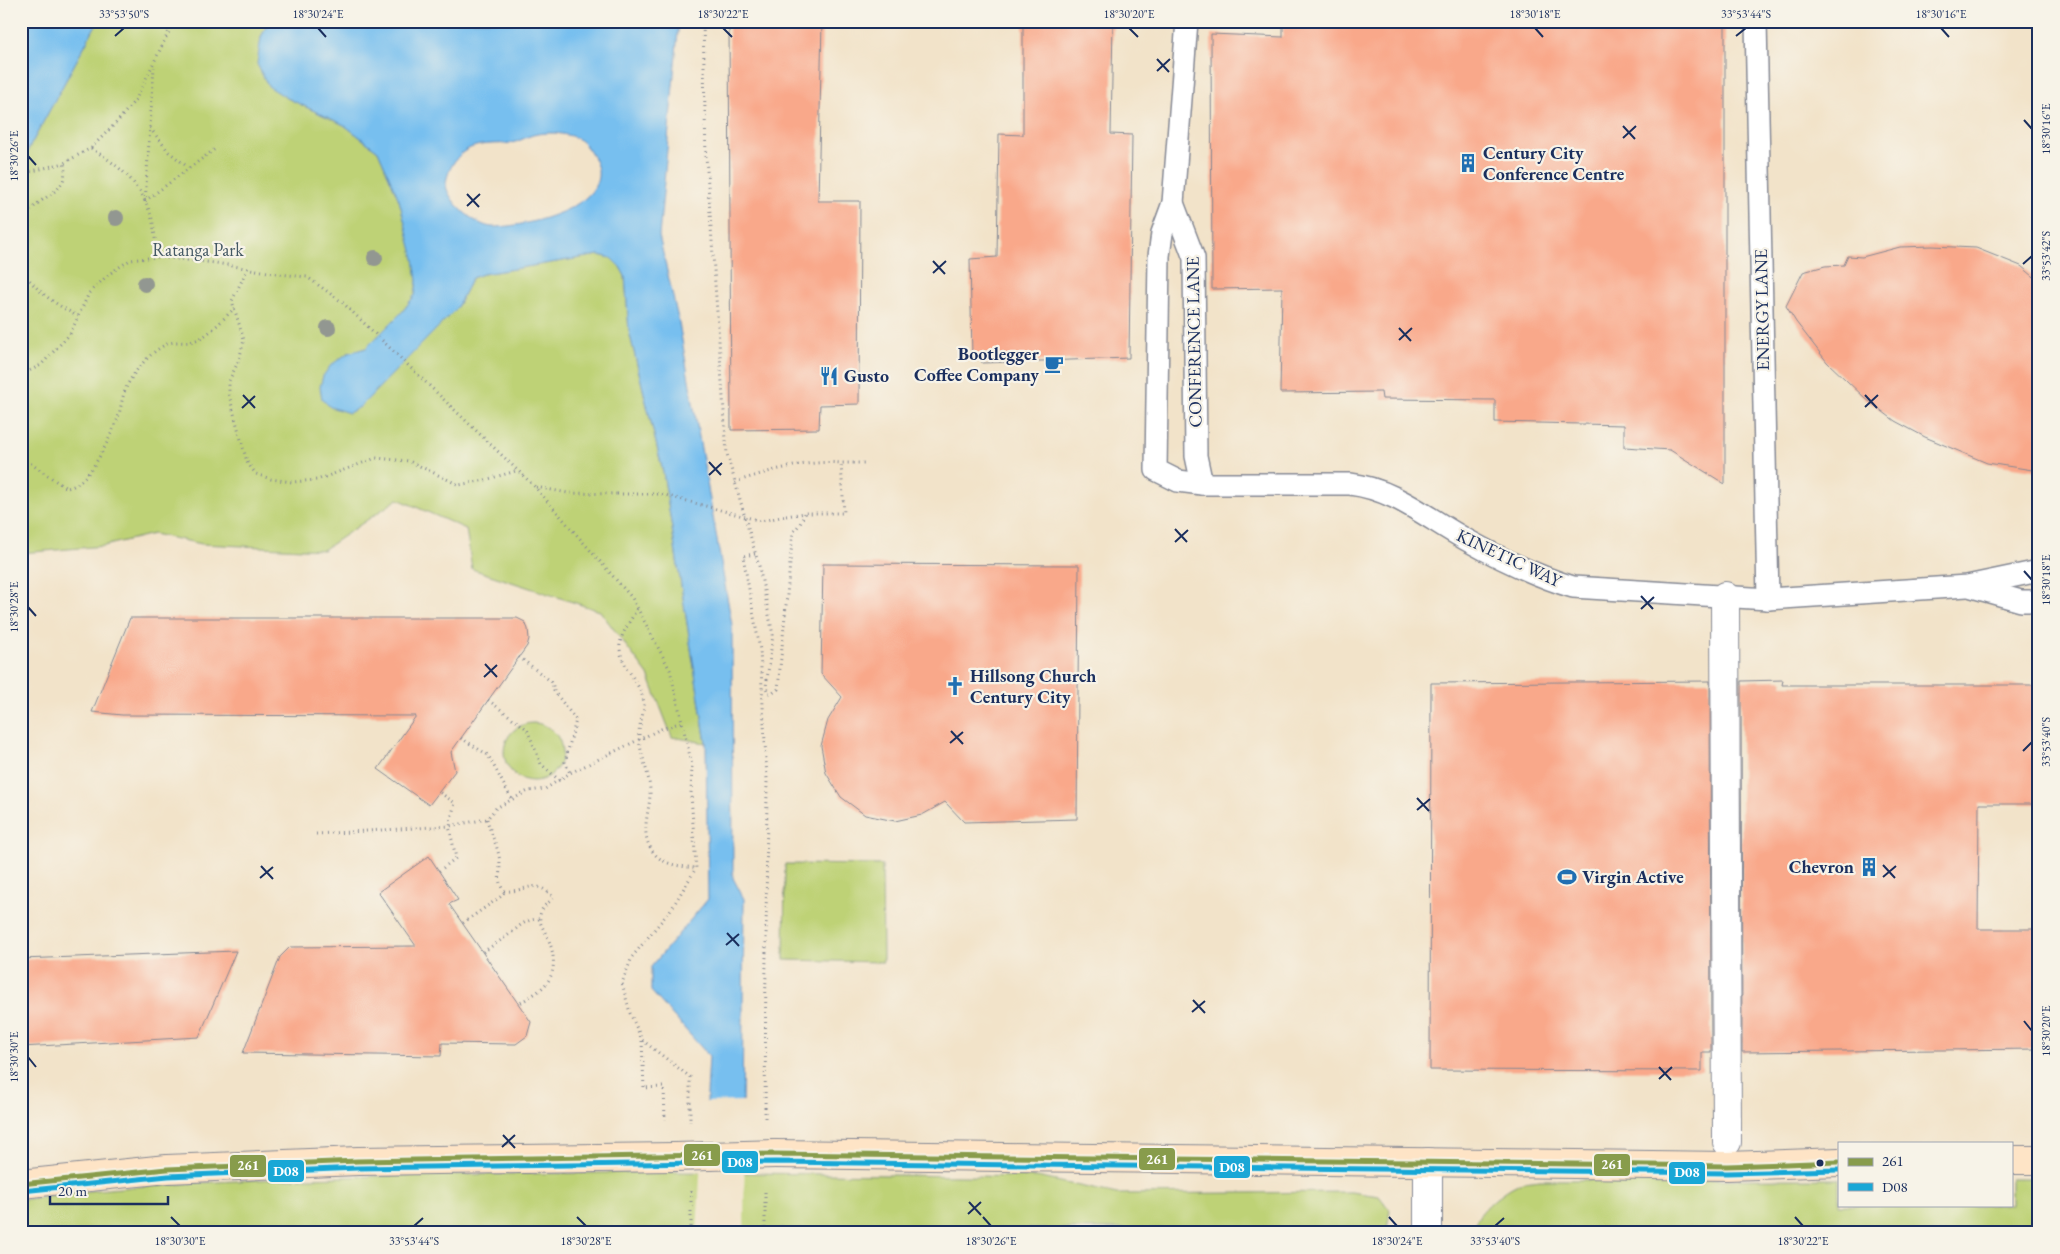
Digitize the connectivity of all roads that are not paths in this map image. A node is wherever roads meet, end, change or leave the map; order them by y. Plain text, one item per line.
1 (1187, 21) edge
2 (1756, 21) edge
3 (1173, 203) junction
4 (1156, 470) joint
5 (1202, 484) junction
6 (2039, 571) edge
7 (1967, 586) junction
8 (1725, 596) junction
9 (1768, 599) junction
10 (2039, 601) edge
11 (1727, 1142) dead end
12 (2012, 1160) edge
13 (2039, 1160) edge
14 (1428, 1162) junction
15 (1838, 1162) edge
16 (21, 1184) edge
17 (1428, 1233) edge

1 - 3 lane, CONFERENCE LANE
2 - 9 lane, ENERGY LANE
3 - 4 lane, CONFERENCE LANE
3 - 5 lane, CONFERENCE LANE
4 - 5 lane, KINETIC WAY
5 - 8 lane, KINETIC WAY
6 - 7 lane, KINETIC WAY
7 - 9 lane, KINETIC WAY
7 - 10 lane, KINETIC WAY
8 - 9 lane, KINETIC WAY
8 - 11 street
12 - 13 main road
14 - 15 main road
14 - 16 main road, bridge
14 - 17 street

